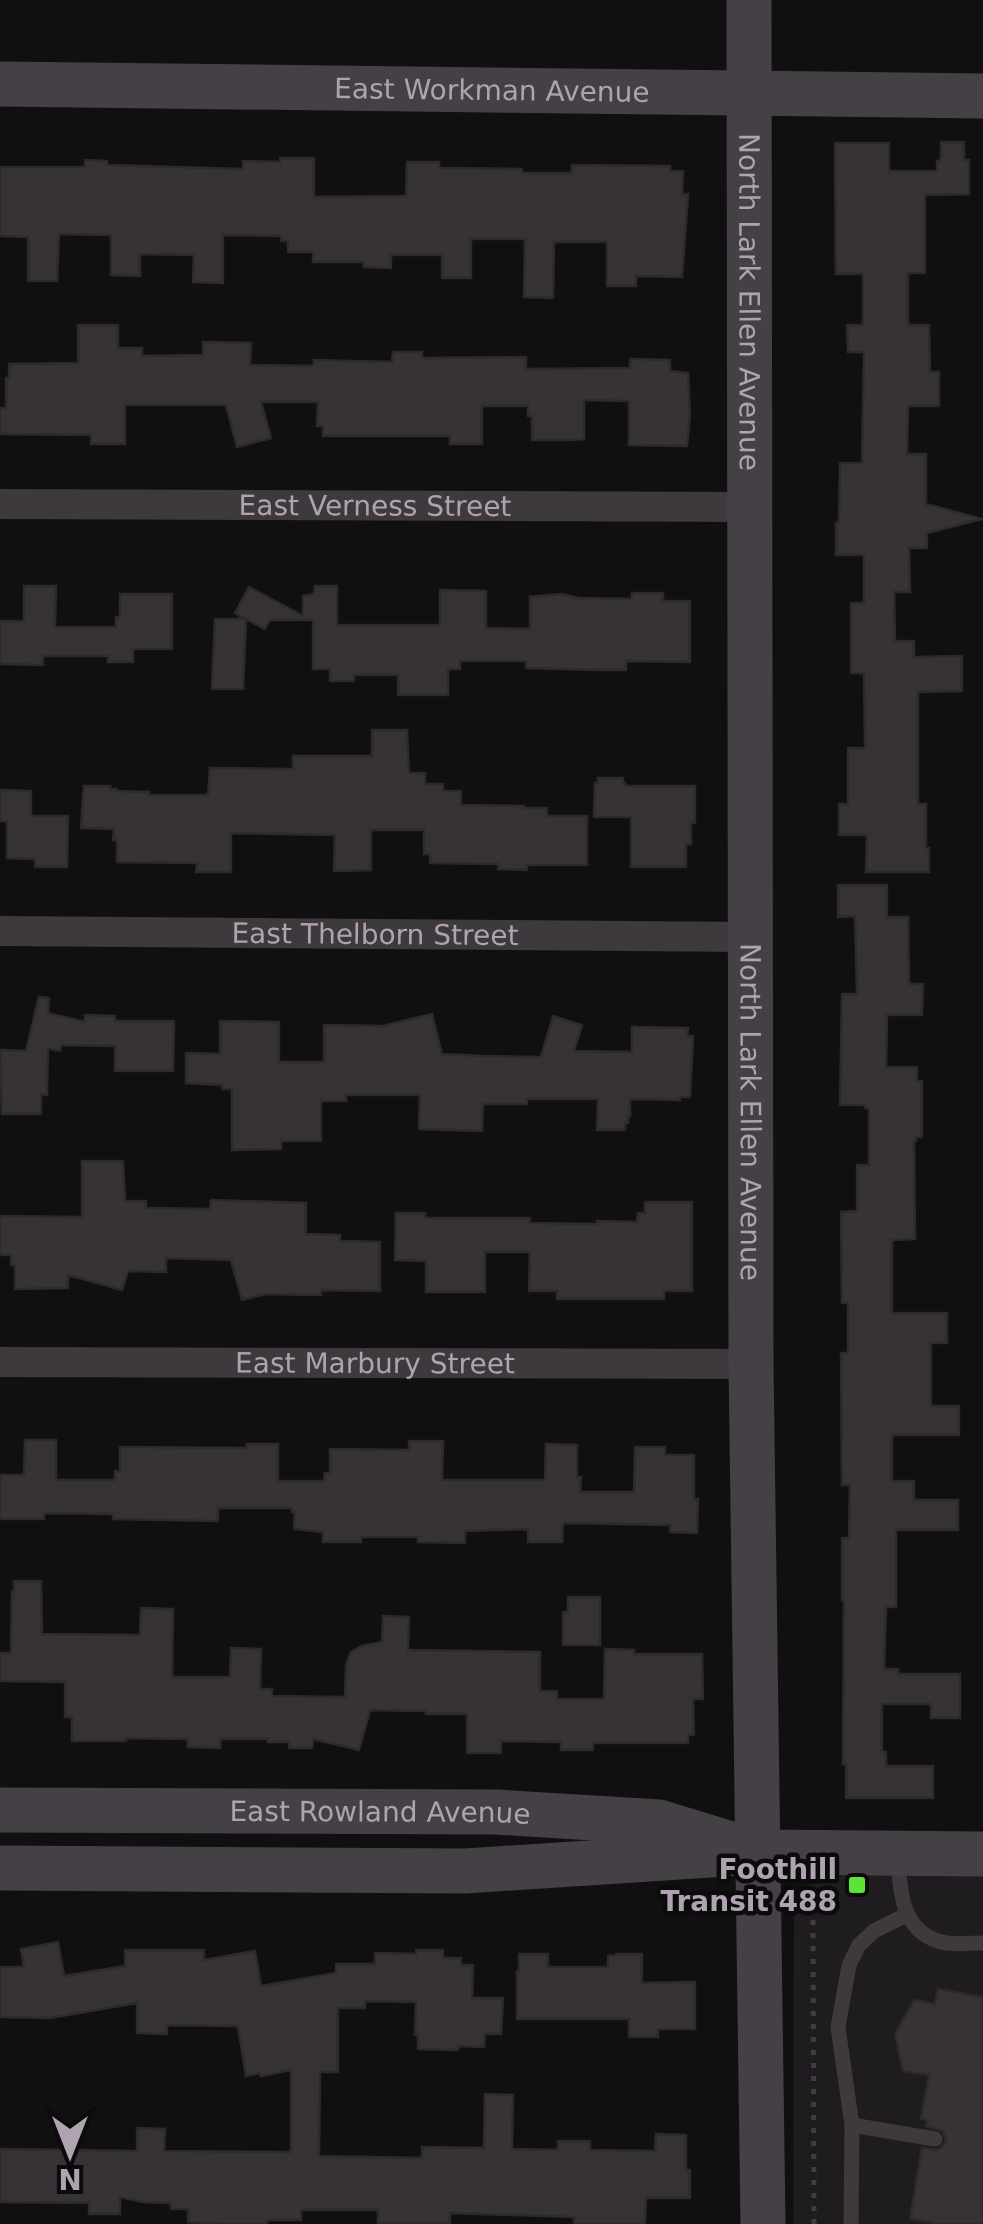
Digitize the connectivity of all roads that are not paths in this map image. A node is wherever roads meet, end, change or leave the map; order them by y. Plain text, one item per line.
1 (749, 0) edge
2 (0, 84) edge
3 (748, 94) junction
4 (983, 96) edge
5 (0, 504) edge
6 (749, 507) junction
7 (0, 931) edge
8 (750, 937) junction
9 (0, 1362) edge
10 (751, 1364) junction
11 (0, 1810) edge
12 (756, 1852) junction
13 (898, 1853) junction
14 (983, 1854) edge
15 (0, 1868) edge
16 (906, 1914) junction
17 (983, 1943) edge
18 (852, 2125) junction
19 (934, 2138) dead end
20 (762, 2224) edge
21 (852, 2224) edge

1 - 3 street, North Lark Ellen Avenue
2 - 3 street, East Workman Avenue
3 - 4 street, East Workman Avenue
3 - 6 street, North Lark Ellen Avenue
5 - 6 street, East Verness Street
6 - 8 street, North Lark Ellen Avenue
7 - 8 street, East Thelborn Street
8 - 10 street, North Lark Ellen Avenue
9 - 10 street, East Marbury Street
10 - 12 street, North Lark Ellen Avenue
11 - 12 street, East Rowland Avenue
12 - 13 street, East Rowland Avenue
12 - 15 street, East Rowland Avenue
12 - 20 street, North Lark Ellen Avenue
13 - 14 street, East Rowland Avenue
13 - 16 lane
16 - 17 lane
16 - 18 lane
18 - 19 lane
18 - 21 lane

